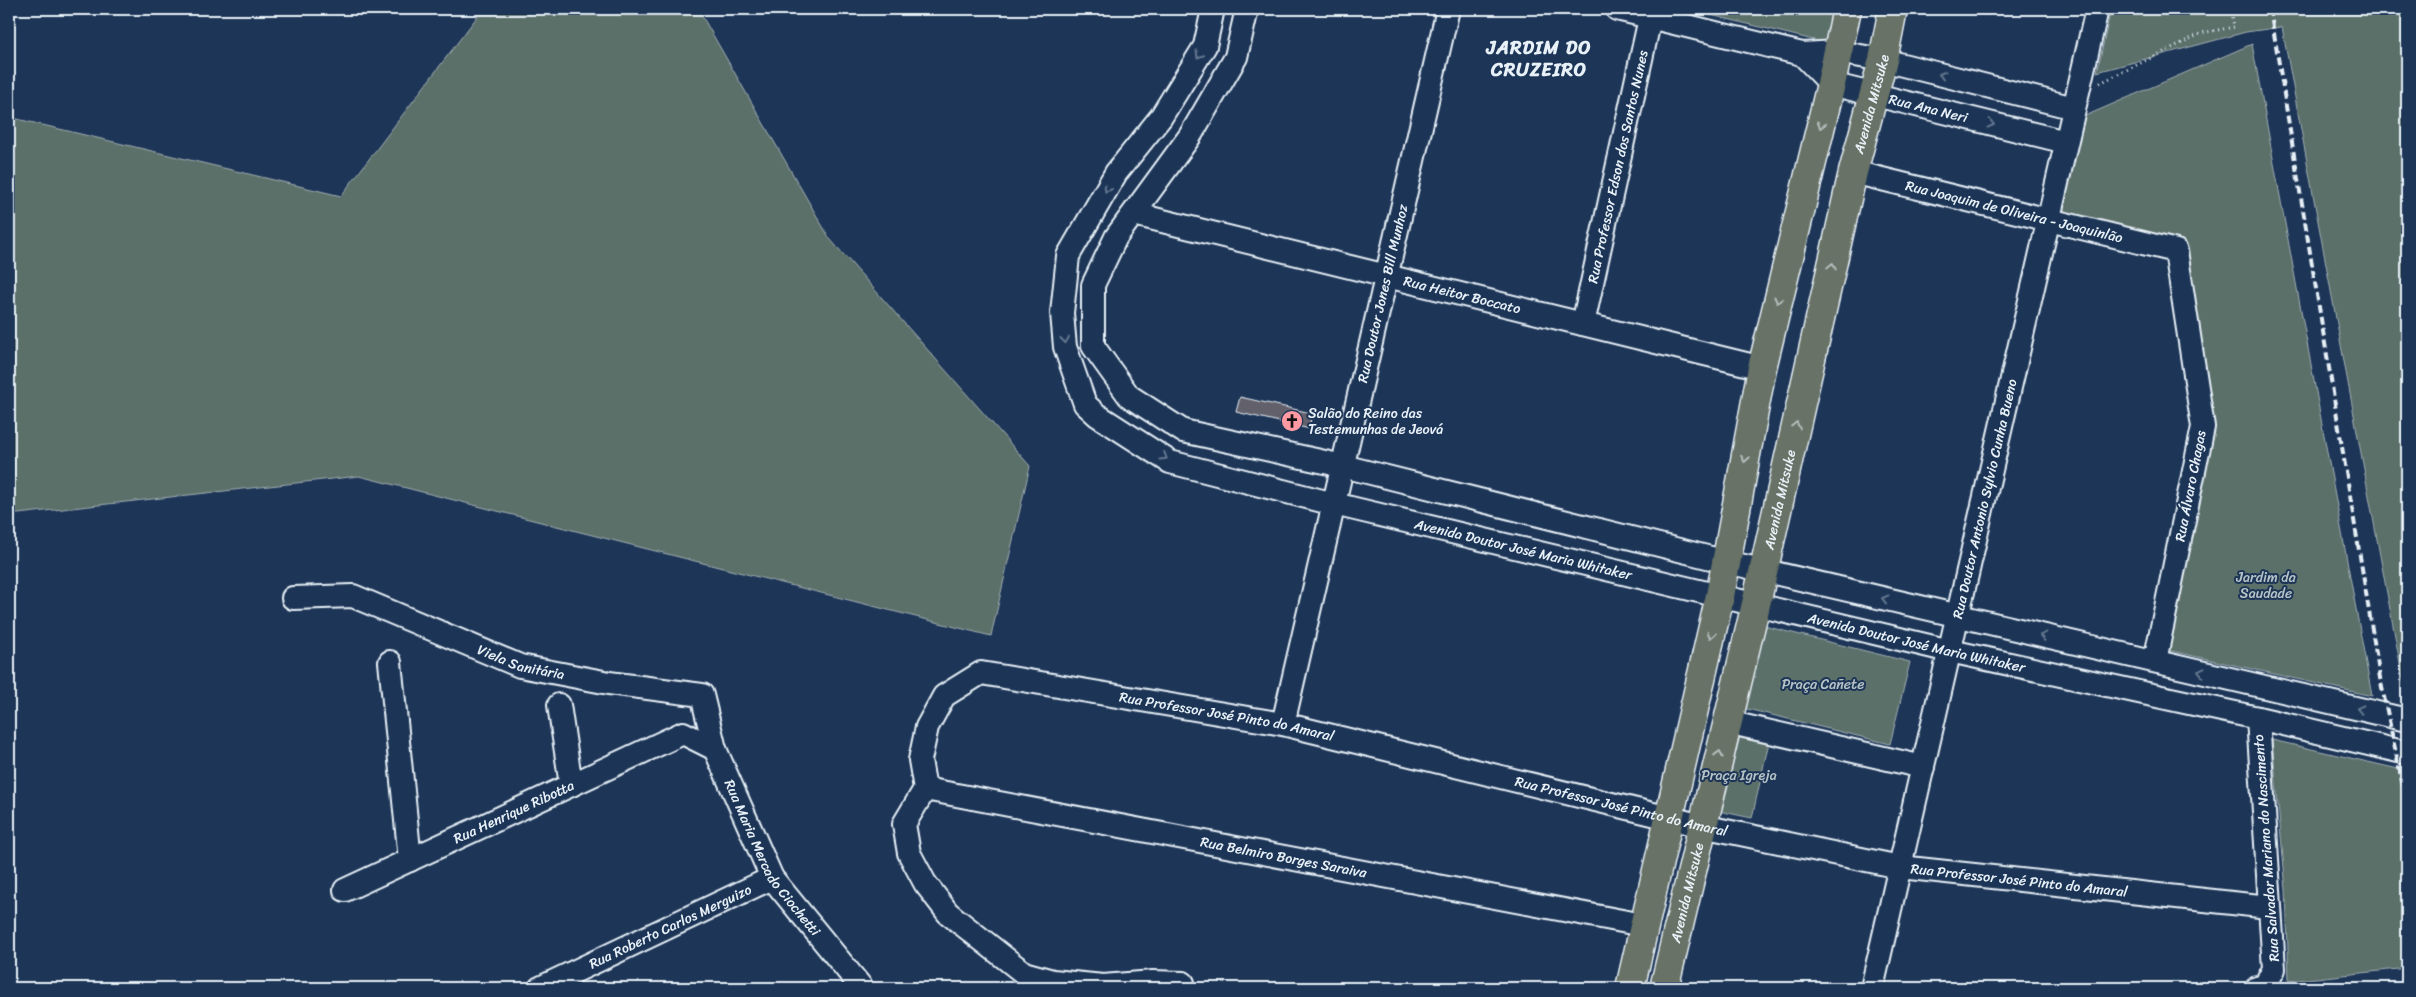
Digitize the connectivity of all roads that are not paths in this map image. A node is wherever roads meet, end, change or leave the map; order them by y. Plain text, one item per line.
1 (1213, 9) edge
2 (1247, 9) edge
3 (1448, 9) edge
4 (1617, 9) edge
5 (1847, 9) edge
6 (1893, 9) edge
7 (2097, 9) edge
8 (1651, 13) edge
9 (1838, 52) junction
10 (1802, 54) junction
11 (1883, 60) junction
12 (1831, 84) junction
13 (1873, 94) junction
14 (2076, 101) junction
15 (2066, 142) junction
16 (1853, 172) junction
17 (1134, 214) junction
18 (2049, 220) junction
19 (2176, 251) joint
20 (1386, 276) junction
21 (1583, 324) junction
22 (1762, 368) junction
23 (1342, 466) junction
24 (1334, 504) junction
25 (1727, 562) junction
26 (1764, 569) junction
27 (1720, 596) junction
28 (293, 598) dead end
29 (1756, 604) junction
30 (1958, 616) junction
31 (1950, 650) junction
32 (2155, 661) junction
33 (390, 662) dead end
34 (560, 705) dead end
35 (2258, 718) junction
36 (2407, 720) edge
37 (1727, 722) junction
38 (1283, 724) junction
39 (715, 749) junction
40 (2407, 753) edge
41 (1923, 767) junction
42 (572, 785) junction
43 (925, 789) junction
44 (1668, 817) junction
45 (1702, 826) junction
46 (410, 860) junction
47 (1900, 867) junction
48 (772, 878) junction
49 (345, 890) dead end
50 (2268, 906) junction
51 (1681, 914) junction
52 (1645, 915) junction
53 (1182, 983) dead end
54 (2264, 983) edge
55 (540, 988) edge
56 (862, 988) edge
57 (1630, 988) edge
58 (1664, 988) edge
59 (1872, 988) edge

1 -> 24 street, Avenida Doutor José Maria Whitaker
2 - 17 street
3 - 20 street, Rua Doutor Jones Bill Munhoz
4 - 8 street
5 - 9 main road
6 - 11 main road, Avenida Mitsuke
7 - 14 street, Rua Doutor Antonio Sylvio Cunha Bueno
8 - 10 street
8 - 21 street, Rua Professor Edson dos Santos Nunes
9 - 10 street
9 - 11 street
9 - 12 main road
10 - 12 street
11 - 13 main road, Avenida Mitsuke
14 -> 11 street
12 - 13 street, Rua Ana Neri
12 -> 22 main road
13 -> 15 street, Rua Ana Neri
13 - 16 main road, Avenida Mitsuke
14 - 15 street, Rua Doutor Antonio Sylvio Cunha Bueno
15 - 18 street, Rua Doutor Antonio Sylvio Cunha Bueno
16 - 18 street, Rua Joaquim de Oliveira - Joaquinlão
26 -> 16 main road, Avenida Mitsuke
17 - 20 street, Rua Heitor Boccato
17 - 23 street
18 - 19 street, Rua Joaquim de Oliveira - Joaquinlão
18 - 30 street, Rua Doutor Antonio Sylvio Cunha Bueno
19 - 32 street, Rua Álvaro Chagas
20 - 21 street, Rua Heitor Boccato
20 - 23 street, Rua Doutor Jones Bill Munhoz
21 - 22 street, Rua Heitor Boccato
22 -> 25 main road
23 - 24 street, Rua Doutor Jones Bill Munhoz
23 - 25 street
24 - 27 street, Avenida Doutor José Maria Whitaker
24 - 38 street, Rua Doutor Jones Bill Munhoz
25 - 26 street
25 - 27 main road
26 - 29 main road, Avenida Mitsuke
30 -> 26 street
27 - 29 street, Avenida Doutor José Maria Whitaker
27 -> 44 main road
28 - 39 street, Viela Sanitária
29 - 31 street, Avenida Doutor José Maria Whitaker
29 - 37 main road, Avenida Mitsuke
30 - 31 street, Rua Doutor Antonio Sylvio Cunha Bueno
32 -> 30 street
31 - 35 street, Avenida Doutor José Maria Whitaker
31 - 41 street, Rua Doutor Antonio Sylvio Cunha Bueno
36 -> 32 street
33 - 46 street
34 - 42 street
35 - 40 street, Avenida Doutor José Maria Whitaker
35 - 50 street, Rua Salvador Mariano do Nascimento
37 - 41 street
45 -> 37 main road, Avenida Mitsuke
38 - 43 street, Rua Professor José Pinto do Amaral
38 - 44 street, Rua Professor José Pinto do Amaral
39 - 42 street, Rua Henrique Ribotta
39 - 48 street, Rua Maria Mercado Ciochetti
41 - 47 street, Rua Doutor Antonio Sylvio Cunha Bueno
42 - 46 street, Rua Henrique Ribotta
43 - 52 street, Rua Belmiro Borges Saraiva
43 - 53 street
44 - 45 street, Rua Professor José Pinto do Amaral
44 - 52 main road
45 - 47 street, Rua Professor José Pinto do Amaral
45 - 51 main road, Avenida Mitsuke
46 - 49 street, Rua Henrique Ribotta
47 - 50 street, Rua Professor José Pinto do Amaral
47 - 59 street, Rua Doutor Antonio Sylvio Cunha Bueno
48 - 55 street, Rua Roberto Carlos Merguizo
48 - 56 street, Rua Maria Mercado Ciochetti
50 - 54 street, Rua Salvador Mariano do Nascimento
51 - 52 main road
51 - 58 main road, Avenida Mitsuke
52 - 57 main road

